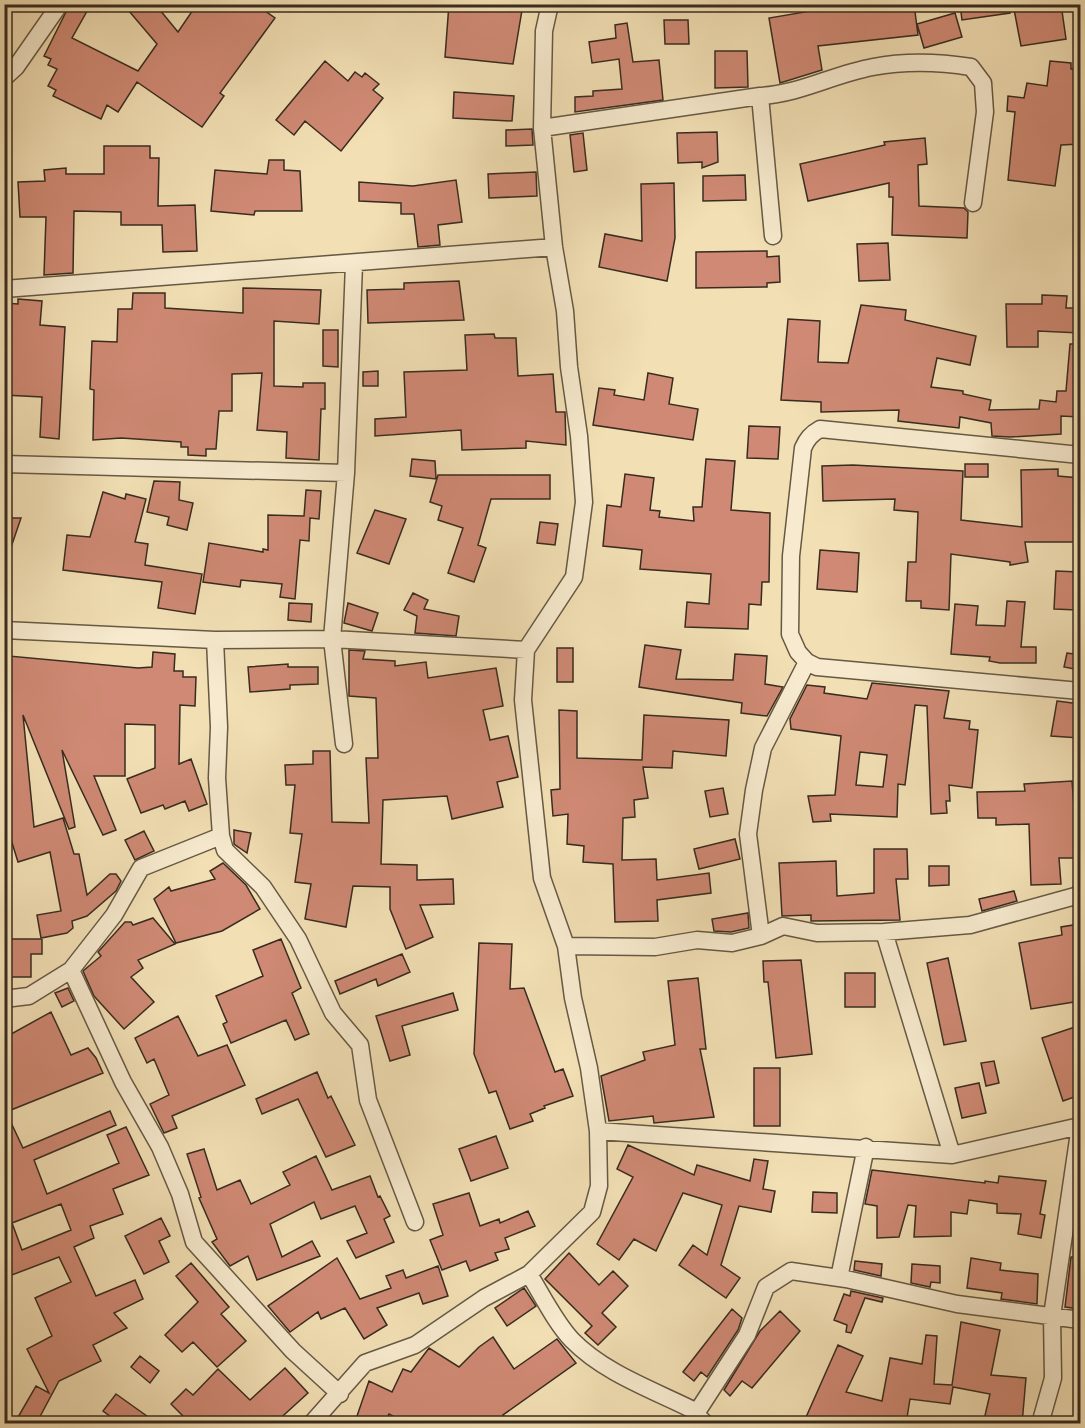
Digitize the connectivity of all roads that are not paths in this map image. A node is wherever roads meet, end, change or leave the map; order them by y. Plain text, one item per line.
1 (60, 4) edge
2 (549, 4) edge
3 (4, 78) edge
4 (760, 96) junction
5 (542, 128) junction
6 (973, 203) dead end
7 (773, 236) dead end
8 (554, 247) junction
9 (354, 264) junction
10 (4, 289) edge
11 (1080, 455) edge
12 (4, 464) edge
13 (346, 472) junction
14 (4, 630) edge
15 (332, 639) junction
16 (215, 640) junction
17 (526, 650) junction
18 (807, 662) junction
19 (1080, 691) edge
20 (344, 744) dead end
21 (221, 836) junction
22 (1080, 892) edge
23 (884, 932) junction
24 (761, 936) junction
25 (566, 946) junction
26 (71, 970) junction
27 (4, 999) edge
28 (1080, 1126) edge
29 (598, 1131) junction
30 (866, 1148) junction
31 (952, 1155) junction
32 (415, 1222) dead end
33 (529, 1274) junction
34 (839, 1278) junction
35 (1052, 1316) junction
36 (1080, 1320) edge
37 (340, 1394) junction
38 (702, 1418) edge
39 (311, 1424) edge
40 (1040, 1424) edge

1 - 3 street
2 - 5 street
4 - 5 street
4 - 6 street
4 - 7 street
5 - 8 street
8 - 9 street
8 - 17 street
9 - 10 street
9 - 13 street
11 - 18 street
12 - 13 street
13 - 15 street
14 - 16 street
15 - 16 street
15 - 17 street
15 - 20 street
16 - 21 street
17 - 25 street
18 - 19 street
18 - 24 street
21 - 26 street
21 - 32 street
22 - 23 street
23 - 24 street
23 - 31 street
24 - 25 street
25 - 29 street
26 - 27 street
26 - 37 street
28 - 31 street
28 - 35 street
29 - 30 street
29 - 33 street
30 - 31 street
30 - 34 street
33 - 37 street
33 - 38 street
34 - 35 street
34 - 38 street
35 - 36 street
35 - 40 street
37 - 39 street

